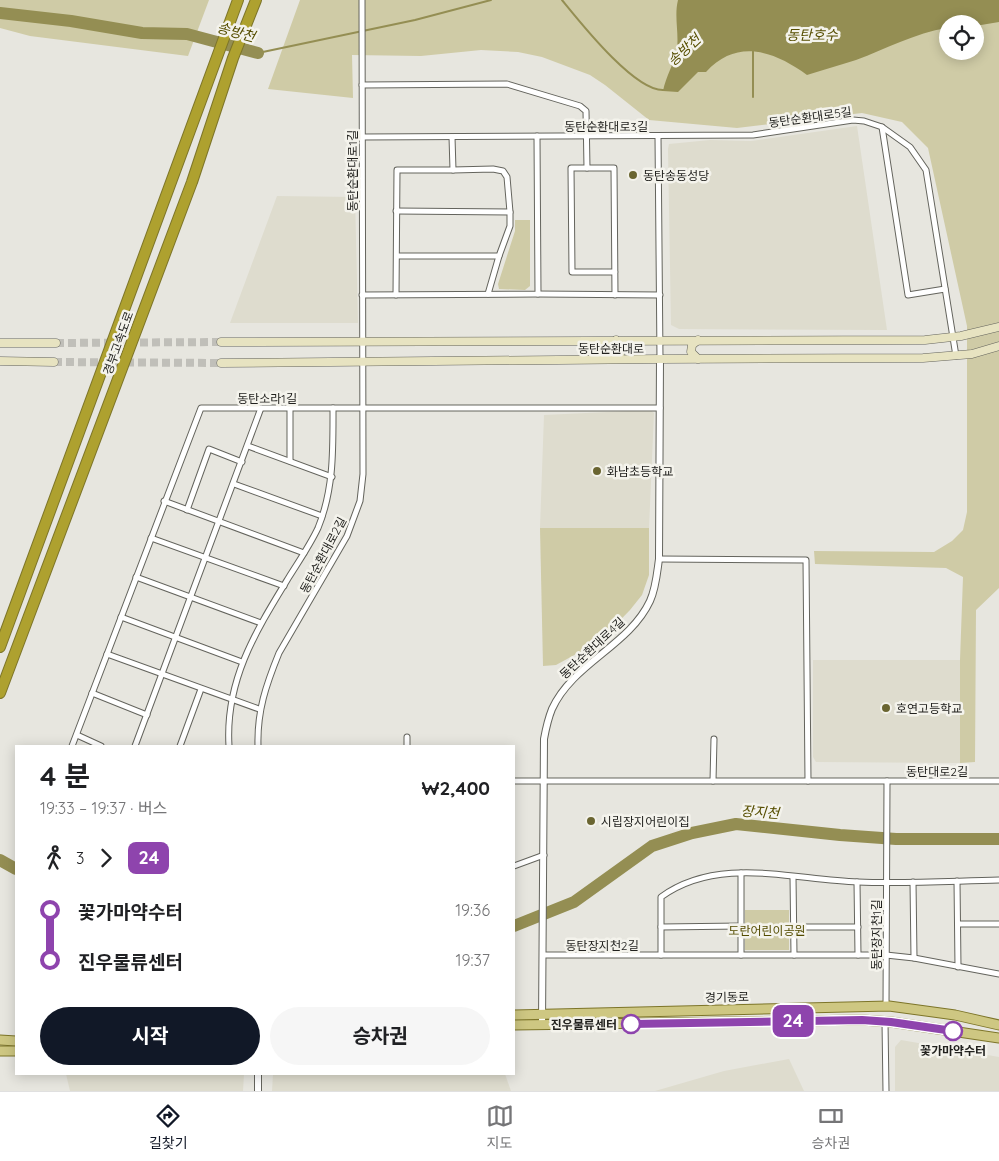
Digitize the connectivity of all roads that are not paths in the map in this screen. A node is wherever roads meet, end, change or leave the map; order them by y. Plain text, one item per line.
1 (238, 0) edge
2 (256, 0) edge
3 (362, 0) edge
4 (362, 85) junction
5 (882, 127) junction
6 (537, 136) junction
7 (586, 136) junction
8 (658, 136) junction
9 (362, 137) junction
10 (452, 137) junction
11 (587, 168) junction
12 (453, 170) junction
13 (396, 212) junction
14 (510, 212) junction
15 (397, 256) junction
16 (499, 256) junction
17 (615, 272) junction
18 (944, 289) junction
19 (488, 294) junction
20 (538, 294) junction
21 (362, 295) junction
22 (396, 295) junction
23 (615, 295) junction
24 (660, 295) junction
25 (999, 327) edge
26 (952, 337) junction
27 (616, 340) junction
28 (660, 340) junction
29 (698, 340) junction
30 (222, 342) tunnel mouth
31 (362, 342) junction
32 (0, 343) edge
33 (56, 343) tunnel mouth
34 (999, 346) edge
35 (956, 356) junction
36 (698, 358) junction
37 (660, 359) junction
38 (556, 360) junction
39 (0, 361) edge
40 (54, 362) tunnel mouth
41 (362, 362) junction
42 (221, 363) tunnel mouth
43 (261, 408) junction
44 (290, 408) junction
45 (333, 408) junction
46 (363, 408) junction
47 (660, 408) junction
48 (248, 446) junction
49 (290, 461) junction
50 (242, 462) junction
51 (332, 477) junction
52 (234, 484) junction
53 (164, 502) junction
54 (187, 510) junction
55 (322, 516) junction
56 (220, 522) junction
57 (151, 538) junction
58 (304, 553) junction
59 (206, 558) junction
60 (660, 559) junction
61 (136, 577) junction
62 (284, 586) junction
63 (191, 598) junction
64 (121, 616) junction
65 (261, 623) junction
66 (176, 637) junction
67 (0, 647) edge
68 (107, 654) junction
69 (242, 662) junction
70 (162, 674) junction
71 (201, 689) junction
72 (0, 693) edge
73 (92, 693) junction
74 (232, 700) junction
75 (259, 709) junction
76 (147, 715) junction
77 (77, 735) junction
78 (407, 737) dead end
79 (714, 739) dead end
80 (72, 745) edge
81 (99, 745) edge
82 (136, 745) edge
83 (180, 745) edge
84 (229, 745) edge
85 (258, 745) edge
86 (407, 745) edge
87 (515, 781) edge
88 (544, 781) junction
89 (713, 781) junction
90 (808, 781) junction
91 (887, 781) junction
92 (999, 781) edge
93 (544, 855) junction
94 (515, 866) edge
95 (741, 873) junction
96 (793, 877) junction
97 (999, 880) edge
98 (957, 881) junction
99 (857, 882) junction
100 (886, 882) junction
101 (913, 882) junction
102 (958, 924) junction
103 (999, 924) edge
104 (741, 926) junction
105 (661, 927) junction
106 (794, 927) junction
107 (858, 927) junction
108 (794, 954) junction
109 (858, 954) junction
110 (886, 954) junction
111 (543, 955) junction
112 (661, 955) junction
113 (741, 955) junction
114 (914, 958) junction
115 (958, 966) junction
116 (999, 974) edge
117 (886, 1006) junction
118 (543, 1014) junction
119 (515, 1015) edge
120 (955, 1015) junction
121 (999, 1020) edge
122 (886, 1022) junction
123 (542, 1024) junction
124 (515, 1025) edge
125 (999, 1025) edge
126 (976, 1034) junction
127 (999, 1038) edge
128 (0, 1040) edge
129 (15, 1041) edge
130 (999, 1043) edge
131 (0, 1051) edge
132 (15, 1051) edge
133 (258, 1075) edge
134 (258, 1091) edge
135 (886, 1091) edge

1 - 67 highway, 경부고속도로
2 - 72 highway, 경부고속도로
3 - 4 street, 동탄순환대로1길
4 - 7 street
4 - 9 street, 동탄순환대로1길
5 - 8 street, 동탄순환대로5길
5 - 18 street, 동탄순환대로5길
5 - 18 street
6 - 7 street, 동탄순환대로3길
6 - 10 street, 동탄순환대로3길
6 - 20 street
7 - 8 street, 동탄순환대로3길
7 - 11 street
8 - 24 street, 동탄순환대로3길
9 - 10 street, 동탄순환대로3길
9 - 21 street, 동탄순환대로1길
10 - 12 street
11 - 17 street
11 - 17 street
12 - 13 street
12 - 14 street
13 - 14 street
13 - 15 street
14 - 16 street
15 - 16 street
15 - 22 street
16 - 19 street
17 - 23 street
18 - 26 street, 동탄순환대로5길
19 - 20 street
19 - 22 street
20 - 23 street
21 - 22 street
21 - 31 street, 동탄순환대로1길
23 - 24 street
24 - 28 street, 동탄순환대로3길
25 - 26 main road, 동탄순환대로
26 - 29 main road, 동탄순환대로
26 - 35 street, 동탄순환대로5길
27 - 28 main road, 동탄순환대로
27 - 31 main road, 동탄순환대로
27 - 38 main road
28 - 29 main road, 동탄순환대로
28 - 37 street, 동탄순환대로3길
29 - 36 main road
30 - 31 main road, 동탄순환대로
31 - 41 street, 동탄순환대로1길
32 - 33 main road
34 - 35 main road, 동탄순환대로
35 - 36 main road, 동탄순환대로
36 - 37 main road, 동탄순환대로
37 - 38 main road, 동탄순환대로
37 - 47 street, 동탄순환대로4길
38 - 41 main road, 동탄순환대로
39 - 40 main road
41 - 42 main road, 동탄순환대로
41 - 46 street, 동탄순환대로2길
43 - 44 street, 동탄소라1길
43 - 48 street
43 - 53 street, 동탄소라1길
44 - 45 street, 동탄소라1길
44 - 49 street
45 - 46 street, 동탄소라1길
45 - 51 street
46 - 47 street, 동탄소라1길
46 - 75 street, 동탄순환대로2길
47 - 60 street, 동탄순환대로4길
48 - 49 street
48 - 50 street
49 - 51 street
50 - 52 street
50 - 54 street
51 - 55 street
52 - 55 street
52 - 56 street
53 - 54 street
53 - 57 street, 동탄소라1길
54 - 56 street
55 - 58 street
56 - 58 street
56 - 59 street
57 - 59 street
57 - 61 street, 동탄소라1길
58 - 62 street
59 - 62 street
59 - 63 street
60 - 88 street, 동탄순환대로4길
60 - 90 street
61 - 63 street
61 - 64 street, 동탄소라1길
62 - 65 street
63 - 65 street
63 - 66 street
64 - 66 street
64 - 68 street, 동탄소라1길
65 - 69 street
66 - 69 street
66 - 70 street
68 - 70 street
68 - 73 street, 동탄소라1길
69 - 74 street
70 - 71 street
70 - 76 street
71 - 74 street
71 - 83 street
73 - 76 street
73 - 77 street, 동탄소라1길
74 - 75 street
74 - 84 street
75 - 85 street, 동탄순환대로2길
76 - 82 street
77 - 80 street, 동탄소라1길
77 - 81 street
78 - 86 street
79 - 89 street
87 - 88 street, 동탄대로2길
88 - 89 street, 동탄대로2길
88 - 93 street, 동탄순환대로4길
89 - 90 street, 동탄대로2길
90 - 91 street, 동탄대로2길
91 - 92 street, 동탄대로2길
91 - 100 street, 동탄장지천1길
93 - 94 street
93 - 111 street, 동탄순환대로4길
95 - 96 street
95 - 104 street
95 - 105 street
96 - 99 street
96 - 106 street
97 - 98 street
98 - 101 street
98 - 102 street
99 - 100 street
99 - 107 street
100 - 101 street
100 - 110 street, 동탄장지천1길
101 - 114 street
102 - 103 street
102 - 115 street
104 - 105 street
104 - 113 street
105 - 112 street
106 - 107 street
106 - 108 street
107 - 109 street
108 - 109 street, 동탄장지천2길
108 - 113 street, 동탄장지천2길
109 - 110 street, 동탄장지천2길
110 - 114 street, 동탄장지천2길
110 - 117 street, 동탄장지천1길
111 - 112 street, 동탄장지천2길
111 - 118 street, 동탄순환대로4길
112 - 113 street, 동탄장지천2길
114 - 115 street, 동탄장지천2길
115 - 116 street, 동탄장지천2길
117 - 118 main road, 경기동로
117 - 120 main road, 경기동로
118 - 119 main road, 경기동로
118 - 123 street, 동탄순환대로4길
120 - 121 main road
120 - 125 main road, 경기동로
122 - 123 main road, 경기동로
122 - 126 main road, 경기동로
122 - 135 street
123 - 124 main road, 경기동로
126 - 127 main road, 경기동로
126 - 130 main road
128 - 129 main road
131 - 132 main road
133 - 134 street

